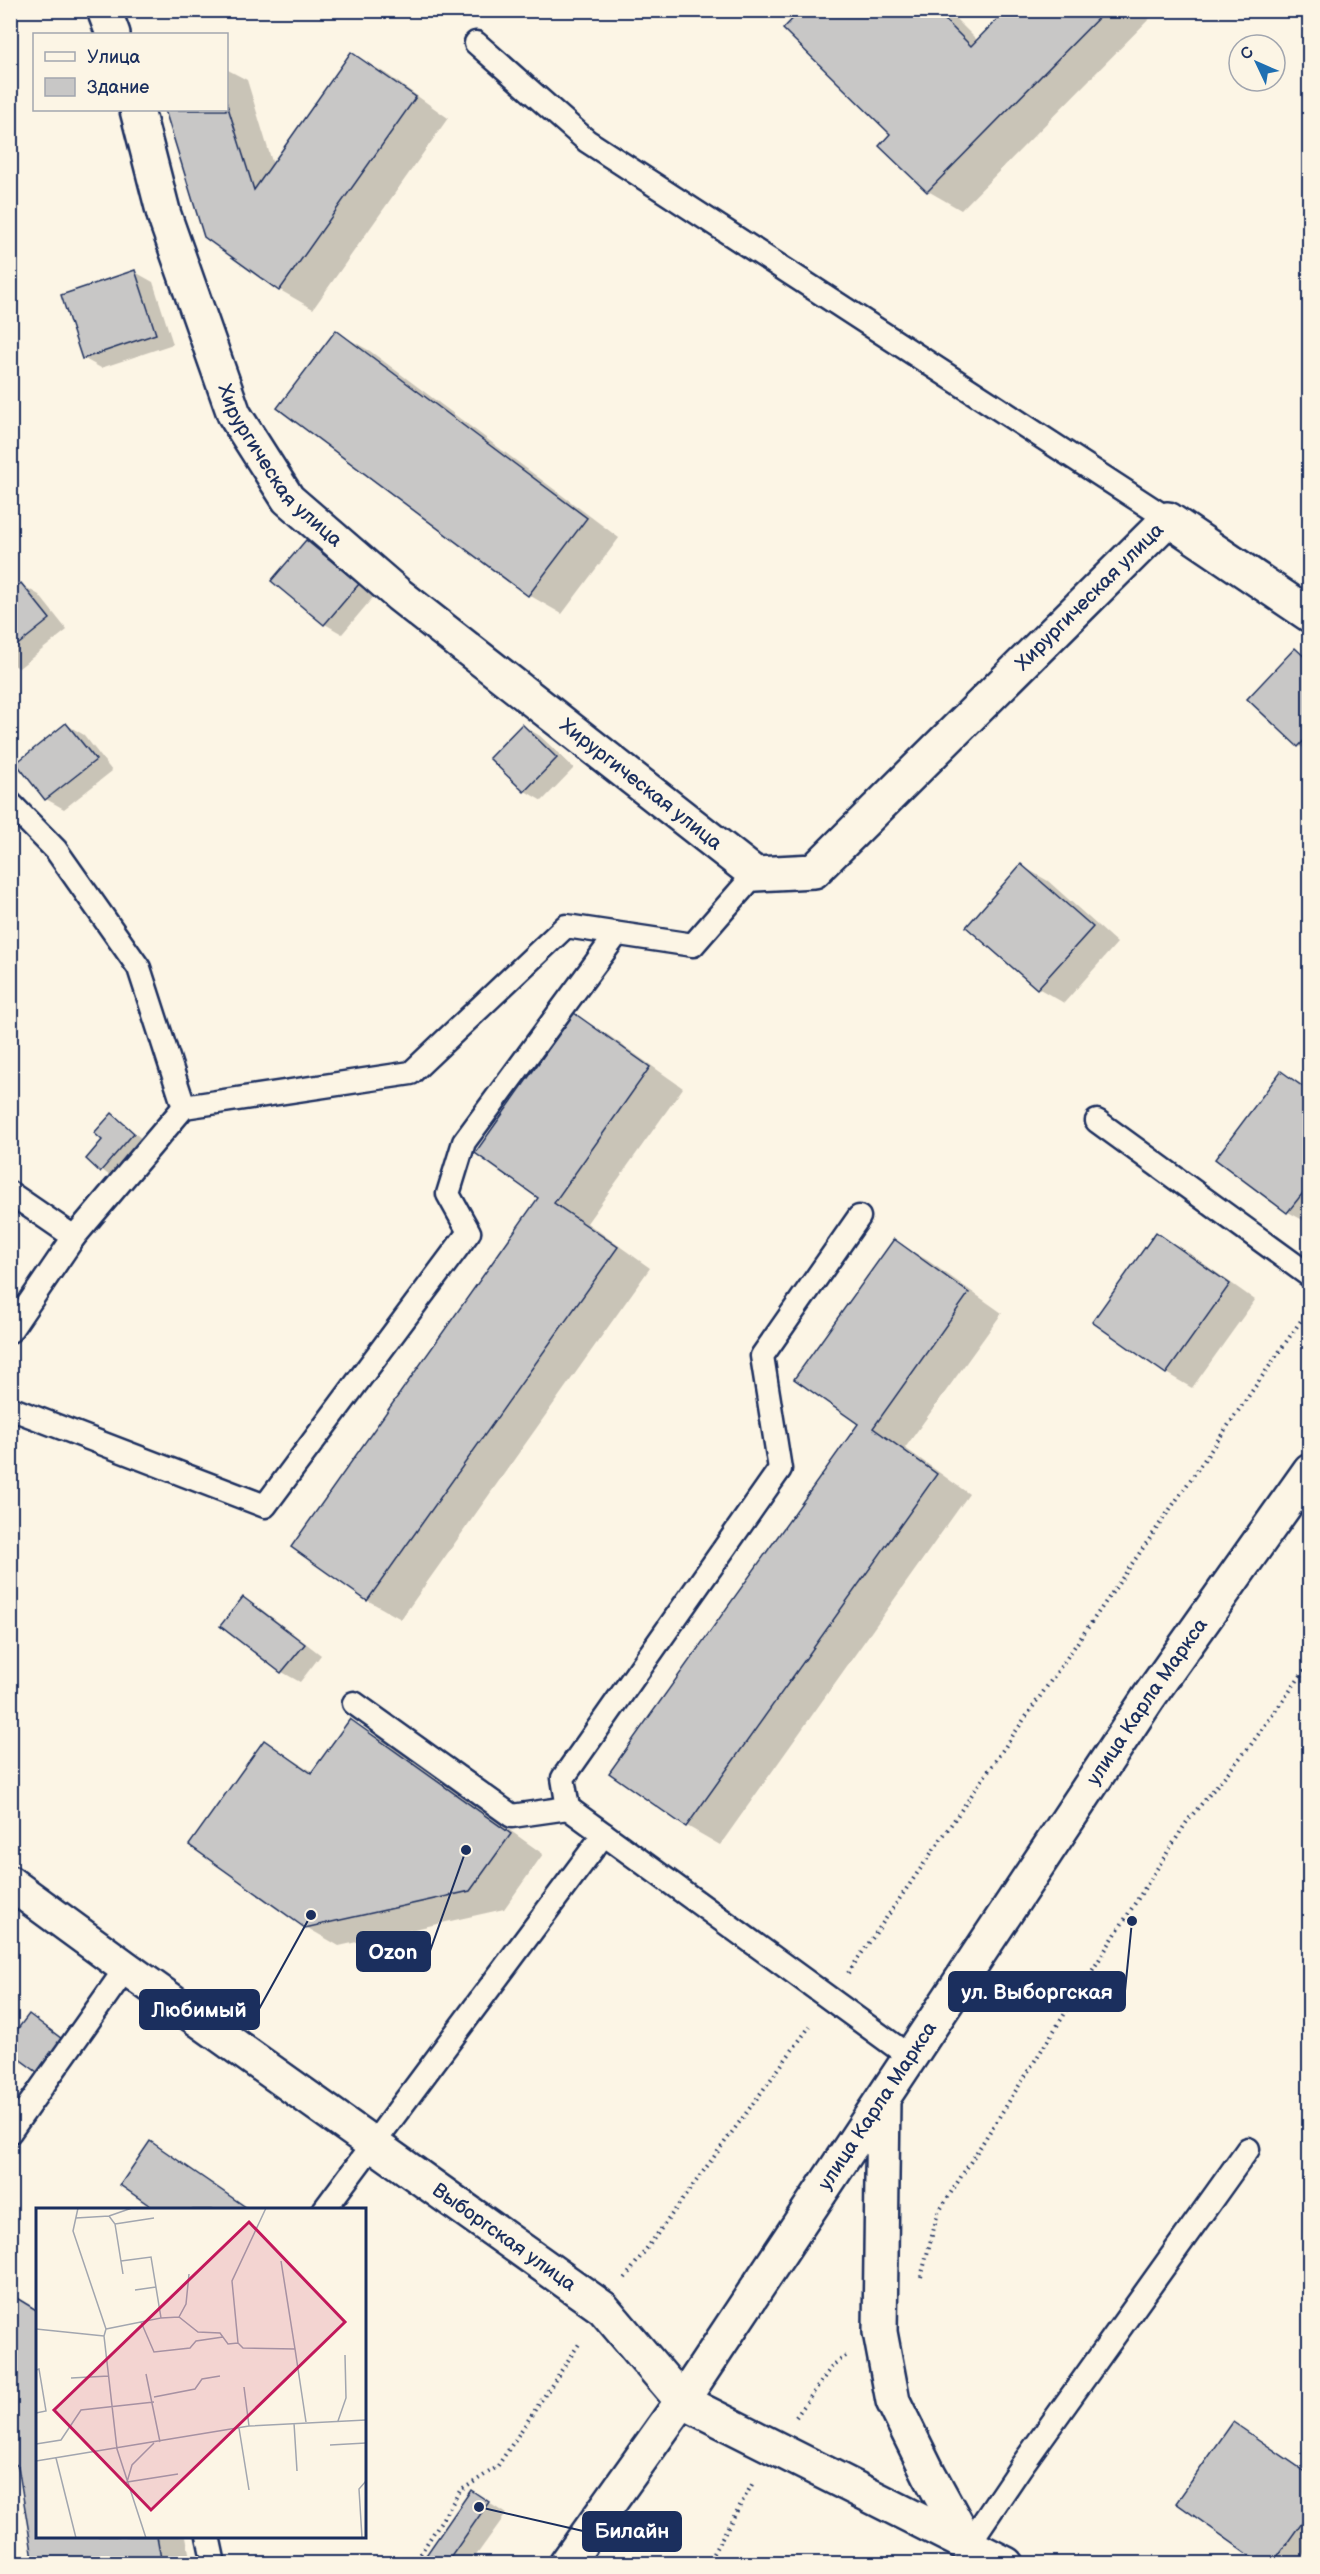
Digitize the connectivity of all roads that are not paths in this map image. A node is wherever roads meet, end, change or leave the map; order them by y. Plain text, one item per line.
1 (104, 10) edge
2 (113, 33) edge
3 (476, 43) dead end
4 (137, 111) edge
5 (1168, 519) junction
6 (1310, 615) edge
7 (10, 803) edge
8 (755, 874) junction
9 (617, 934) junction
10 (184, 1107) junction
11 (1097, 1121) dead end
12 (10, 1193) edge
13 (859, 1217) dead end
14 (74, 1237) junction
15 (1310, 1276) edge
16 (10, 1331) edge
17 (10, 1408) edge
18 (1310, 1470) edge
19 (354, 1703) dead end
20 (568, 1808) junction
21 (604, 1834) junction
22 (10, 1883) edge
23 (126, 1968) junction
24 (910, 2057) junction
25 (883, 2099) junction
26 (10, 2132) edge
27 (374, 2145) junction
28 (1248, 2149) dead end
29 (326, 2208) edge
30 (682, 2401) junction
31 (208, 2538) edge
32 (968, 2545) junction
33 (214, 2564) edge
34 (566, 2564) edge
35 (1006, 2564) edge

1 - 2 main road
3 - 5 lane
4 - 8 main road, Хирургическая улица
5 - 6 main road, Хирургическая улица
5 - 8 main road, Хирургическая улица
7 - 10 lane
8 - 9 lane
9 - 10 lane
9 - 17 lane
10 - 14 lane
11 - 15 lane
12 - 14 lane
13 - 20 lane
14 - 16 lane
18 - 24 main road, улица Карла Маркса
19 - 20 lane
20 - 21 lane
21 - 24 lane
21 - 27 lane
22 - 23 main road, Выборгская улица
23 - 26 lane
23 - 27 main road, Выборгская улица
24 - 25 main road, улица Карла Маркса
25 - 30 main road, улица Карла Маркса
25 - 32 main road
27 - 29 lane
27 - 30 main road, Выборгская улица
28 - 32 lane
30 - 32 main road, Выборгская улица
30 - 34 main road, улица Карла Маркса
31 - 33 lane
32 - 35 main road, Выборгская улица

